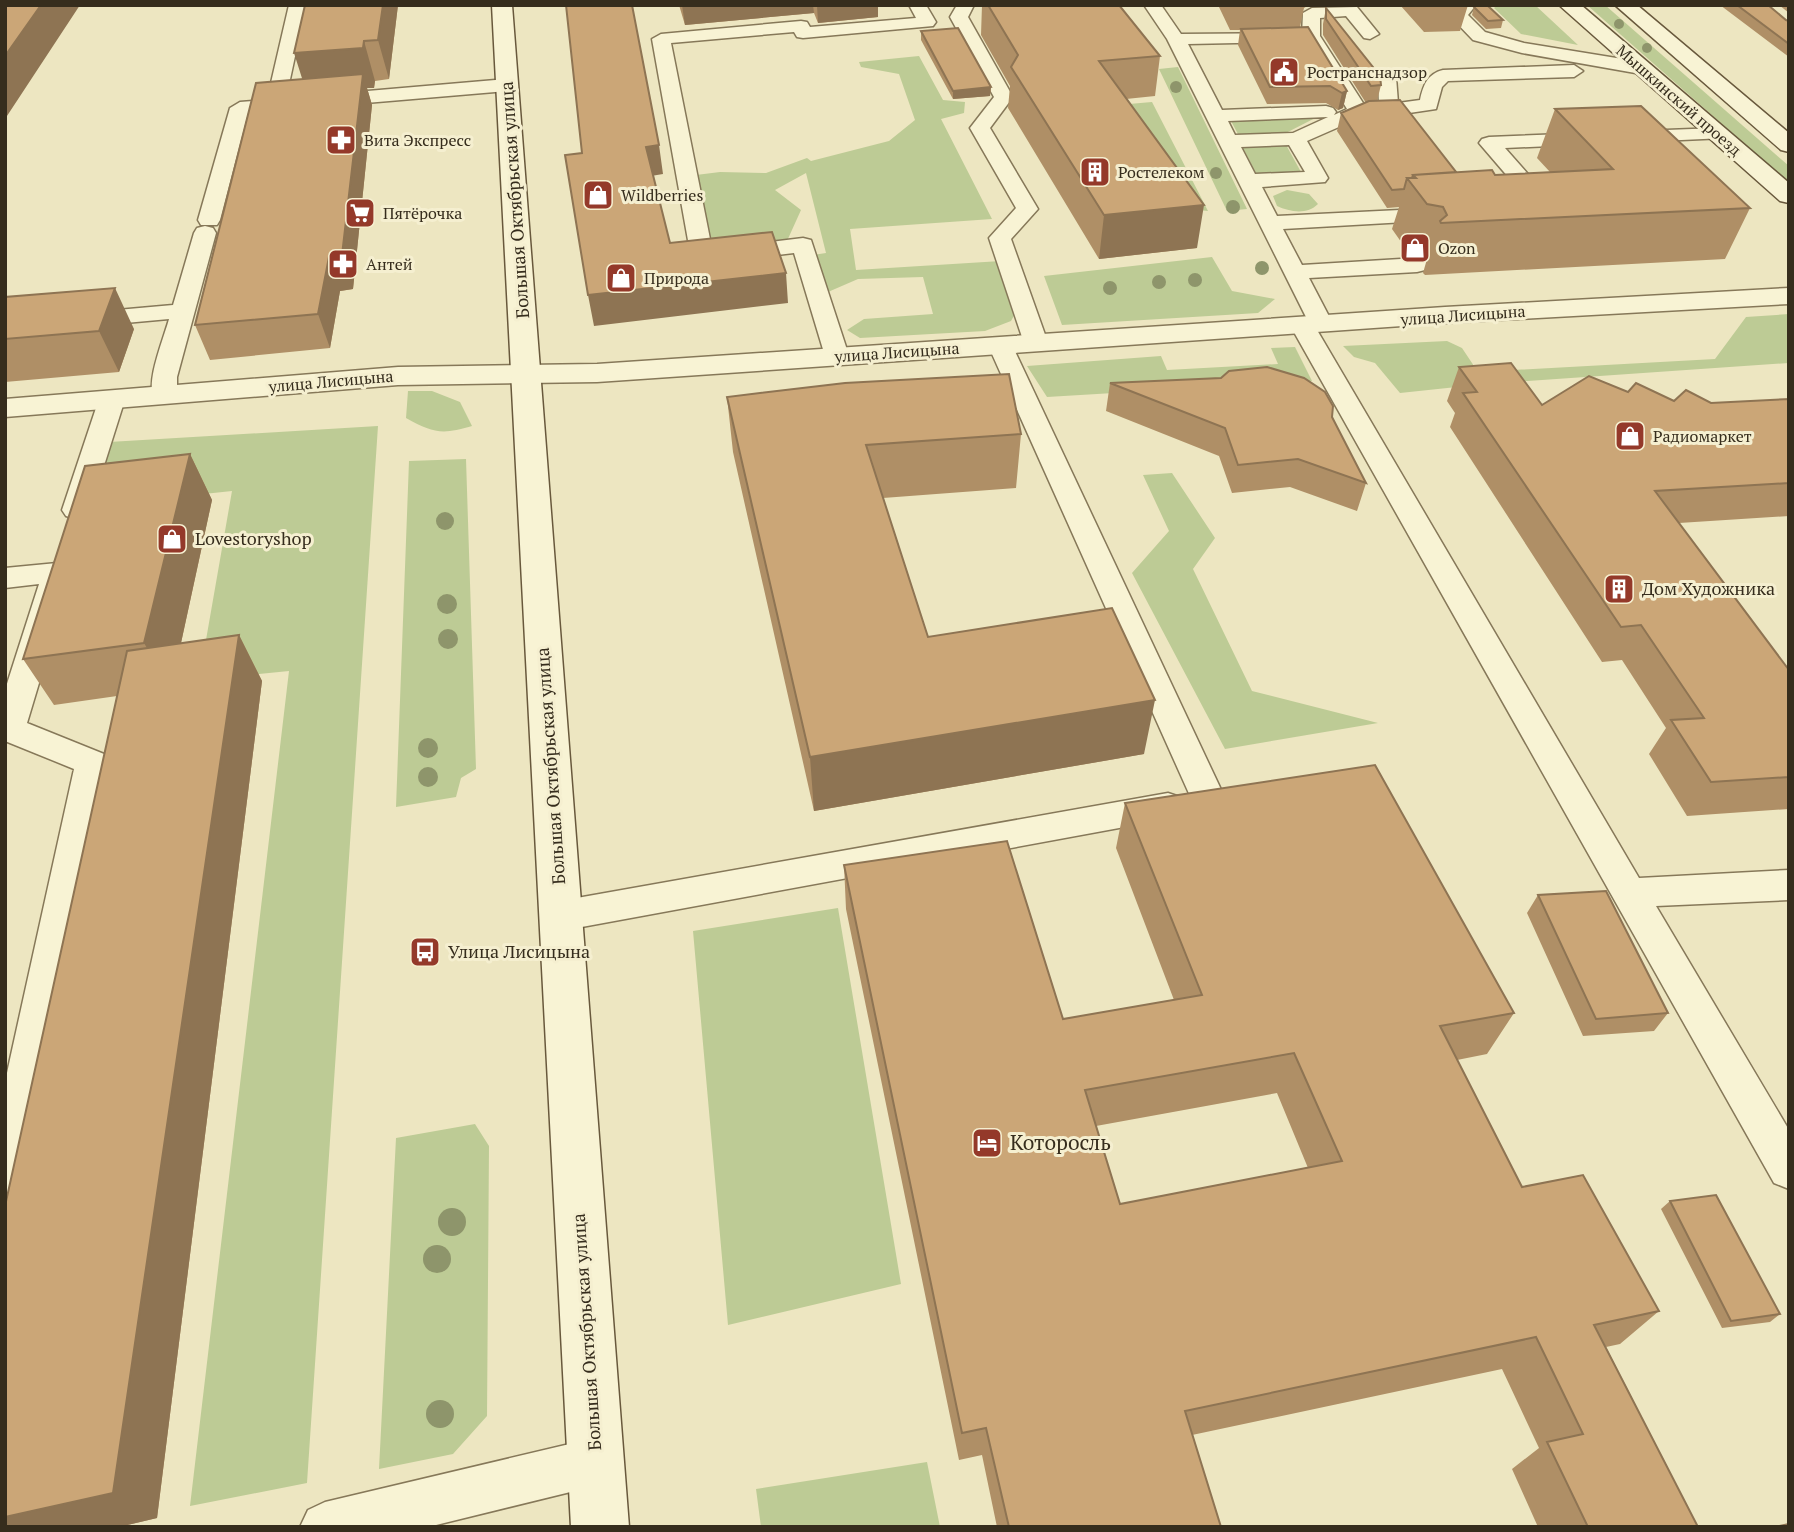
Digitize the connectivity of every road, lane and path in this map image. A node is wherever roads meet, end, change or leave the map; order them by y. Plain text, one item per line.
1 (298, 5) edge
2 (502, 5) edge
3 (917, 5) edge
4 (966, 5) edge
5 (1152, 5) edge
6 (1468, 5) edge
7 (1569, 5) edge
8 (1625, 5) edge
9 (1351, 8) edge
10 (1370, 34) dead end
11 (1311, 36) junction
12 (1176, 39) junction
13 (1641, 68) junction
14 (1574, 71) dead end
15 (1387, 77) dead end
16 (508, 85) junction
17 (275, 105) junction
18 (1389, 110) junction
19 (1358, 111) junction
20 (1326, 112) edge
21 (1215, 116) junction
22 (1718, 134) junction
23 (1631, 137) junction
24 (1296, 139) junction
25 (1228, 141) junction
26 (1789, 145) edge
27 (1650, 155) edge
28 (1318, 178) junction
29 (1247, 181) junction
30 (1789, 196) edge
31 (1519, 210) edge
32 (1463, 213) edge
33 (1352, 219) junction
34 (1269, 223) junction
35 (1372, 251) junction
36 (1418, 265) edge
37 (1294, 272) junction
38 (1789, 296) edge
39 (183, 312) junction
40 (1311, 324) junction
41 (5, 327) edge
42 (1036, 343) junction
43 (1000, 345) junction
44 (837, 356) junction
45 (526, 374) junction
46 (164, 395) junction
47 (112, 399) junction
48 (5, 408) edge
49 (63, 551) junction
50 (5, 578) edge
51 (1789, 886) edge
52 (1631, 893) junction
53 (561, 916) junction
54 (1789, 1169) edge
55 (5, 1179) edge
56 (595, 1461) junction
57 (326, 1527) edge
58 (600, 1527) edge

1 - 17 lane
2 - 16 main road, Большая Октябрьская улица
3 - 44 lane
4 - 42 lane
5 - 12 lane
6 - 13 lane
7 - 13 main road, Мышкинский проезд
8 - 26 main road, Мышкинский проезд
9 - 10 lane
9 - 11 lane
11 - 12 lane
11 - 19 lane
12 - 21 lane
13 - 22 main road, Мышкинский проезд
14 - 18 lane
15 - 18 lane
16 - 17 lane
16 - 45 main road, Большая Октябрьская улица
17 - 39 lane
18 - 19 lane
19 - 24 lane
20 - 21 lane
21 - 25 lane
22 - 23 lane
22 - 30 main road, Мышкинский проезд
23 - 27 lane
23 - 31 lane
24 - 25 lane
24 - 28 lane
25 - 29 lane
28 - 29 lane
28 - 33 lane
29 - 34 lane
32 - 33 lane
33 - 34 lane
33 - 35 lane
34 - 37 lane
35 - 36 lane
35 - 37 lane
37 - 40 lane
38 - 40 main road, улица Лисицына
39 - 41 lane
39 - 46 lane
40 - 42 main road, улица Лисицына
40 - 52 lane
42 - 43 main road, улица Лисицына
43 - 44 main road, улица Лисицына
43 - 53 lane
44 - 45 main road, улица Лисицына
45 - 46 main road, улица Лисицына
45 - 53 main road, Большая Октябрьская улица
46 - 47 main road, улица Лисицына
47 - 48 main road, улица Лисицына
47 - 49 lane
49 - 50 lane
49 - 55 lane
51 - 52 lane
52 - 54 lane
53 - 56 main road, Большая Октябрьская улица
56 - 57 lane
56 - 58 main road, Большая Октябрьская улица

